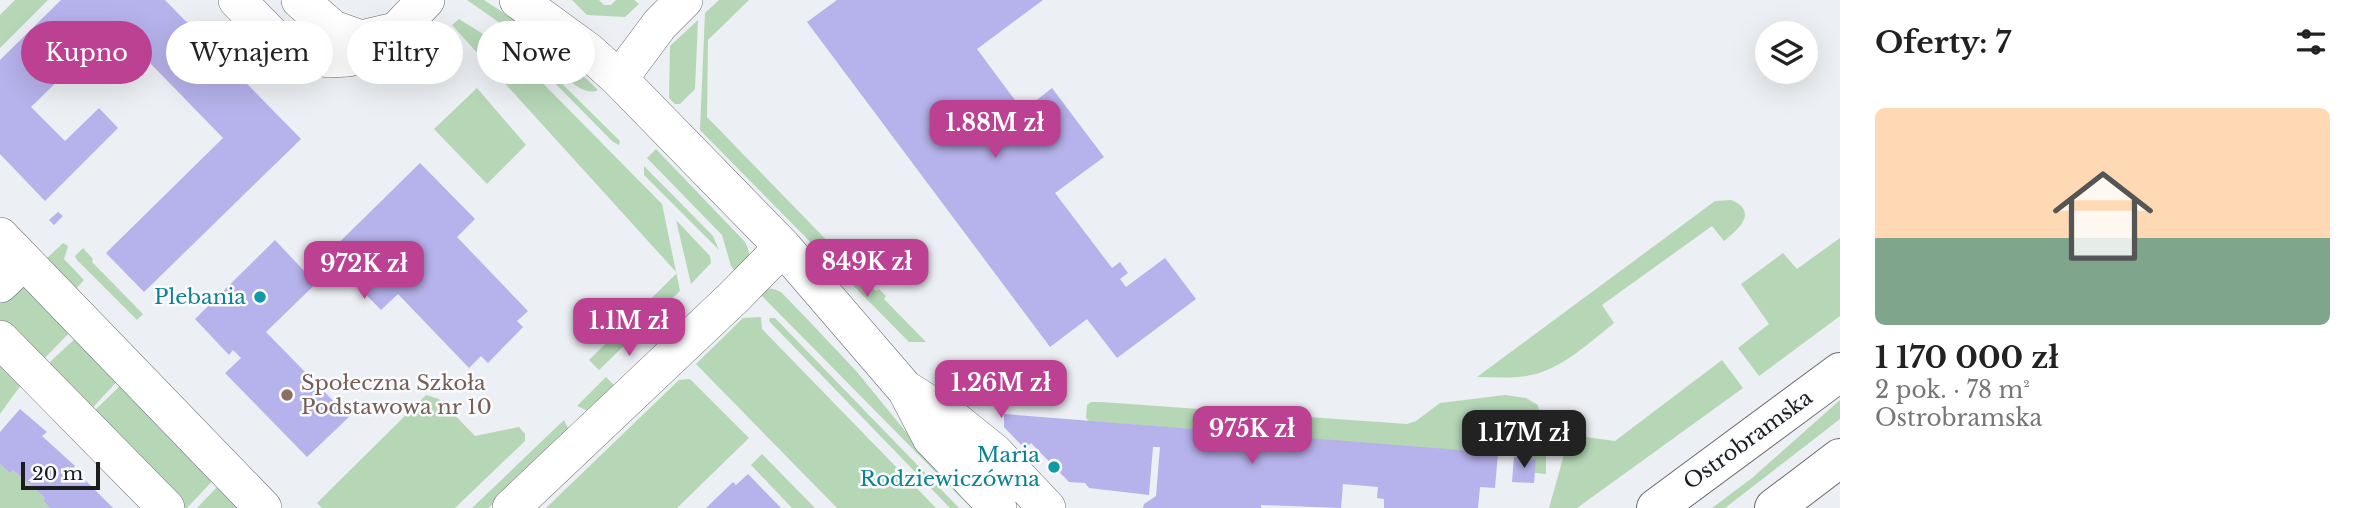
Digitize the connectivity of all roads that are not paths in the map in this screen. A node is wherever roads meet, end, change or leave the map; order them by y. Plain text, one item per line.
1 (237, 0) edge
2 (300, 0) edge
3 (426, 0) edge
4 (517, 0) edge
5 (684, 0) edge
6 (406, 21) edge
7 (347, 34) edge
8 (347, 58) edge
9 (619, 79) junction
10 (783, 247) junction
11 (8, 260) edge
12 (0, 339) edge
13 (1840, 372) edge
14 (906, 390) junction
15 (1840, 458) edge
16 (166, 508) edge
17 (263, 508) edge
18 (512, 508) edge
19 (998, 508) edge
20 (1047, 508) edge
21 (1656, 508) edge
22 (1774, 508) edge

1 - 8 street
2 - 7 street
3 - 6 street
4 - 9 street
5 - 9 street
9 - 10 street
10 - 14 street
10 - 18 street
11 - 17 street
12 - 16 street
13 - 21 main road, Ostrobramska
14 - 19 street
14 - 20 street
15 - 22 main road

